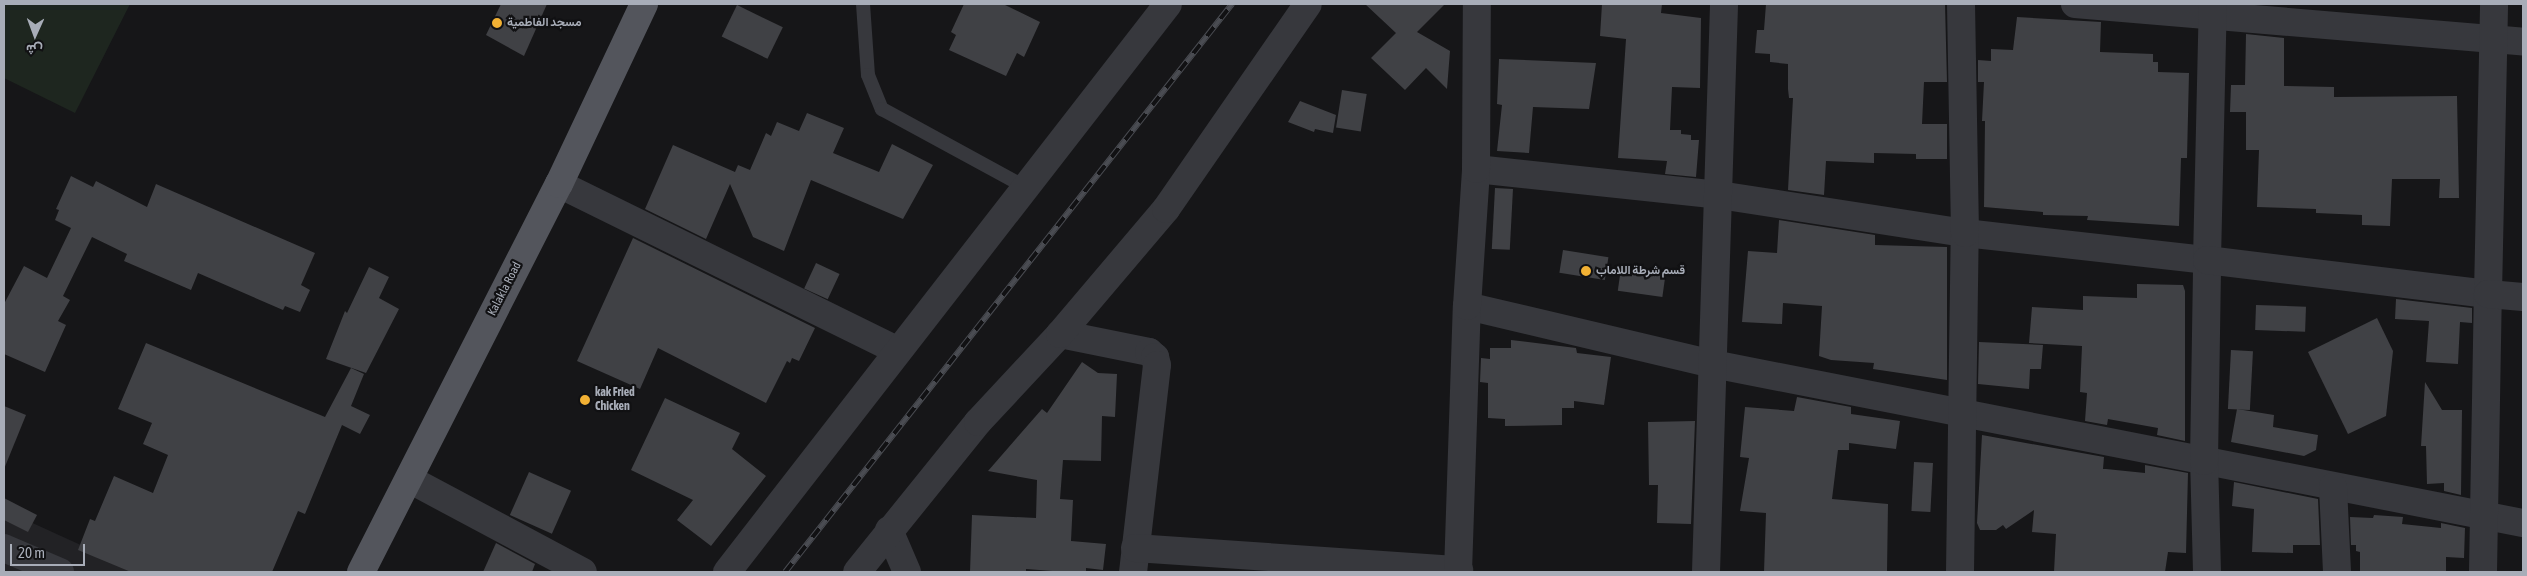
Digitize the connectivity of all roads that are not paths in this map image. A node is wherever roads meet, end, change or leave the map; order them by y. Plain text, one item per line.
1 (644, 4) edge
2 (863, 4) edge
3 (1168, 4) edge
4 (1308, 4) edge
5 (1477, 4) edge
6 (1724, 4) edge
7 (1960, 4) edge
8 (2075, 4) edge
9 (2494, 4) edge
10 (2213, 10) edge
11 (2493, 39) junction
12 (2523, 42) edge
13 (1476, 169) junction
14 (559, 184) junction
15 (1025, 187) junction
16 (1719, 195) junction
17 (1965, 233) junction
18 (2207, 260) junction
19 (2488, 294) junction
20 (2523, 297) edge
21 (1467, 306) junction
22 (1060, 334) junction
23 (898, 351) junction
24 (1713, 364) junction
25 (1962, 414) junction
26 (2204, 461) junction
27 (409, 479) junction
28 (2333, 487) junction
29 (2484, 515) junction
30 (2523, 523) edge
31 (889, 530) junction
32 (4, 548) edge
33 (1134, 560) edge
34 (1459, 571) edge
35 (60, 572) edge
36 (361, 572) edge
37 (583, 572) edge
38 (727, 572) edge
39 (857, 572) edge
40 (907, 572) edge
41 (1706, 572) edge
42 (1960, 572) edge
43 (2207, 572) edge
44 (2337, 572) edge
45 (2483, 572) edge

1 - 14 main road, Kalakla Road
2 - 15 lane
3 - 15 street
4 - 22 street
5 - 13 street
6 - 16 street
7 - 17 street
8 - 10 street
9 - 11 street
10 - 11 street
10 - 18 street
11 - 12 street
11 - 19 street
13 - 16 street
13 - 21 street
14 - 23 street
14 - 27 main road, Kalakla Road
15 - 23 street
16 - 17 street
16 - 24 street
17 - 18 street
17 - 25 street
18 - 19 street
18 - 26 street
19 - 20 street
19 - 29 street
21 - 24 street
21 - 34 street
22 - 31 street
22 - 33 street
23 - 38 street
24 - 25 street
24 - 41 street
25 - 26 street
25 - 42 street
26 - 28 street
26 - 43 street
27 - 36 main road, Kalakla Road
27 - 37 street
28 - 29 street
28 - 44 street
29 - 30 street
29 - 45 street
31 - 39 street
31 - 40 street
32 - 35 street
33 - 34 street

